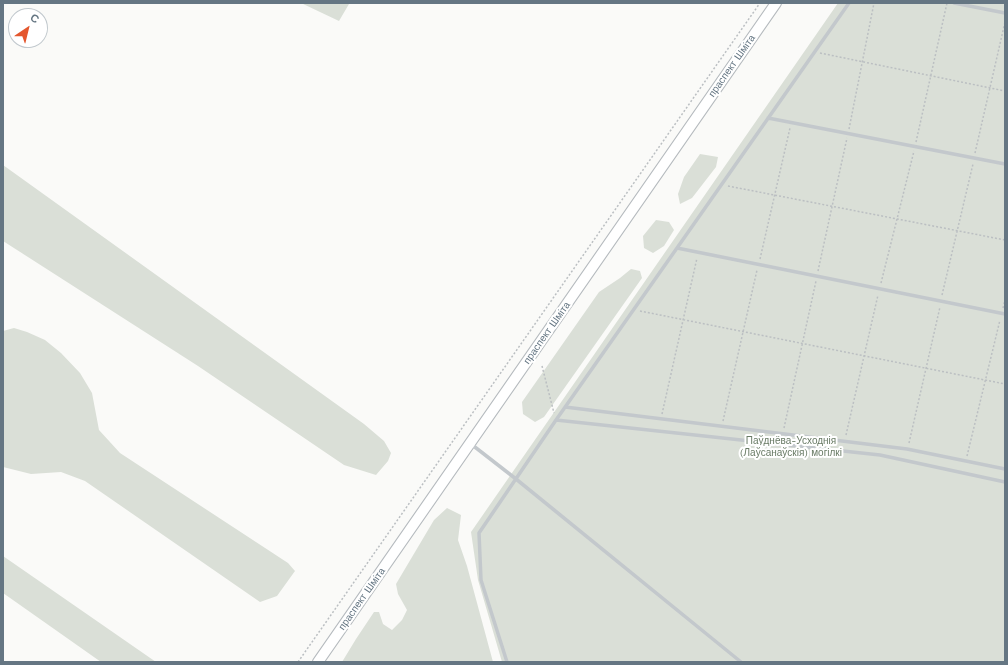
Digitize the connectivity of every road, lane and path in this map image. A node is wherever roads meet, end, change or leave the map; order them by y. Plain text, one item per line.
1 (760, 3) edge
2 (776, 3) edge
3 (849, 3) edge
4 (874, 3) edge
5 (947, 3) edge
6 (954, 3) edge
7 (1005, 13) edge
8 (1005, 22) edge
9 (815, 52) junction
10 (862, 62) junction
11 (930, 75) junction
12 (990, 88) junction
13 (1005, 91) edge
14 (768, 118) junction
15 (792, 123) junction
16 (848, 134) junction
17 (915, 146) junction
18 (974, 158) junction
19 (1005, 164) edge
20 (722, 184) junction
21 (774, 195) junction
22 (832, 206) junction
23 (897, 219) junction
24 (957, 231) junction
25 (1005, 240) edge
26 (677, 248) junction
27 (698, 252) junction
28 (759, 264) junction
29 (817, 276) junction
30 (879, 288) junction
31 (1005, 300) edge
32 (941, 301) junction
33 (634, 310) junction
34 (1003, 313) edge
35 (683, 319) junction
36 (744, 332) junction
37 (802, 343) junction
38 (864, 356) junction
39 (542, 366) dead end
40 (925, 368) junction
41 (985, 380) junction
42 (1005, 384) edge
43 (566, 407) junction
44 (661, 419) junction
45 (556, 420) junction
46 (722, 426) junction
47 (782, 434) junction
48 (844, 441) junction
49 (470, 443) junction
50 (907, 449) junction
51 (965, 461) junction
52 (1005, 470) edge
53 (516, 479) junction
54 (1005, 482) edge
55 (298, 662) edge
56 (318, 662) edge
57 (507, 662) edge
58 (741, 662) edge

1 - 55 path
2 - 49 main road, праспект Шміта
3 - 9 lane
4 - 10 path
5 - 11 path
6 - 7 lane
8 - 12 path
9 - 10 path
9 - 14 lane
10 - 11 path
10 - 16 path
11 - 12 path
11 - 17 path
12 - 13 path
12 - 18 path
14 - 15 lane
14 - 20 lane
15 - 16 lane
15 - 21 path
16 - 17 lane
16 - 22 path
17 - 18 lane
17 - 23 path
18 - 19 lane
18 - 24 path
20 - 21 path
20 - 26 lane
21 - 22 path
21 - 28 path
22 - 23 path
22 - 29 path
23 - 24 path
23 - 30 path
24 - 25 path
24 - 32 path
26 - 27 lane
26 - 33 lane
27 - 28 lane
27 - 35 path
28 - 29 lane
28 - 36 path
29 - 30 lane
29 - 37 path
30 - 32 lane
30 - 38 path
31 - 34 path
32 - 34 lane
32 - 40 path
33 - 35 path
33 - 43 lane
34 - 41 path
35 - 36 path
35 - 44 path
36 - 37 path
36 - 46 path
37 - 38 path
37 - 47 path
38 - 40 path
38 - 48 path
39 - 45 path
40 - 41 path
40 - 50 path
41 - 42 path
41 - 51 path
43 - 44 lane
43 - 45 lane
44 - 46 lane
45 - 53 lane
45 - 54 lane
46 - 47 lane
47 - 48 lane
48 - 50 lane
49 - 53 lane
49 - 56 main road, праспект Шміта
50 - 51 lane
51 - 52 lane
53 - 57 lane
53 - 58 lane

